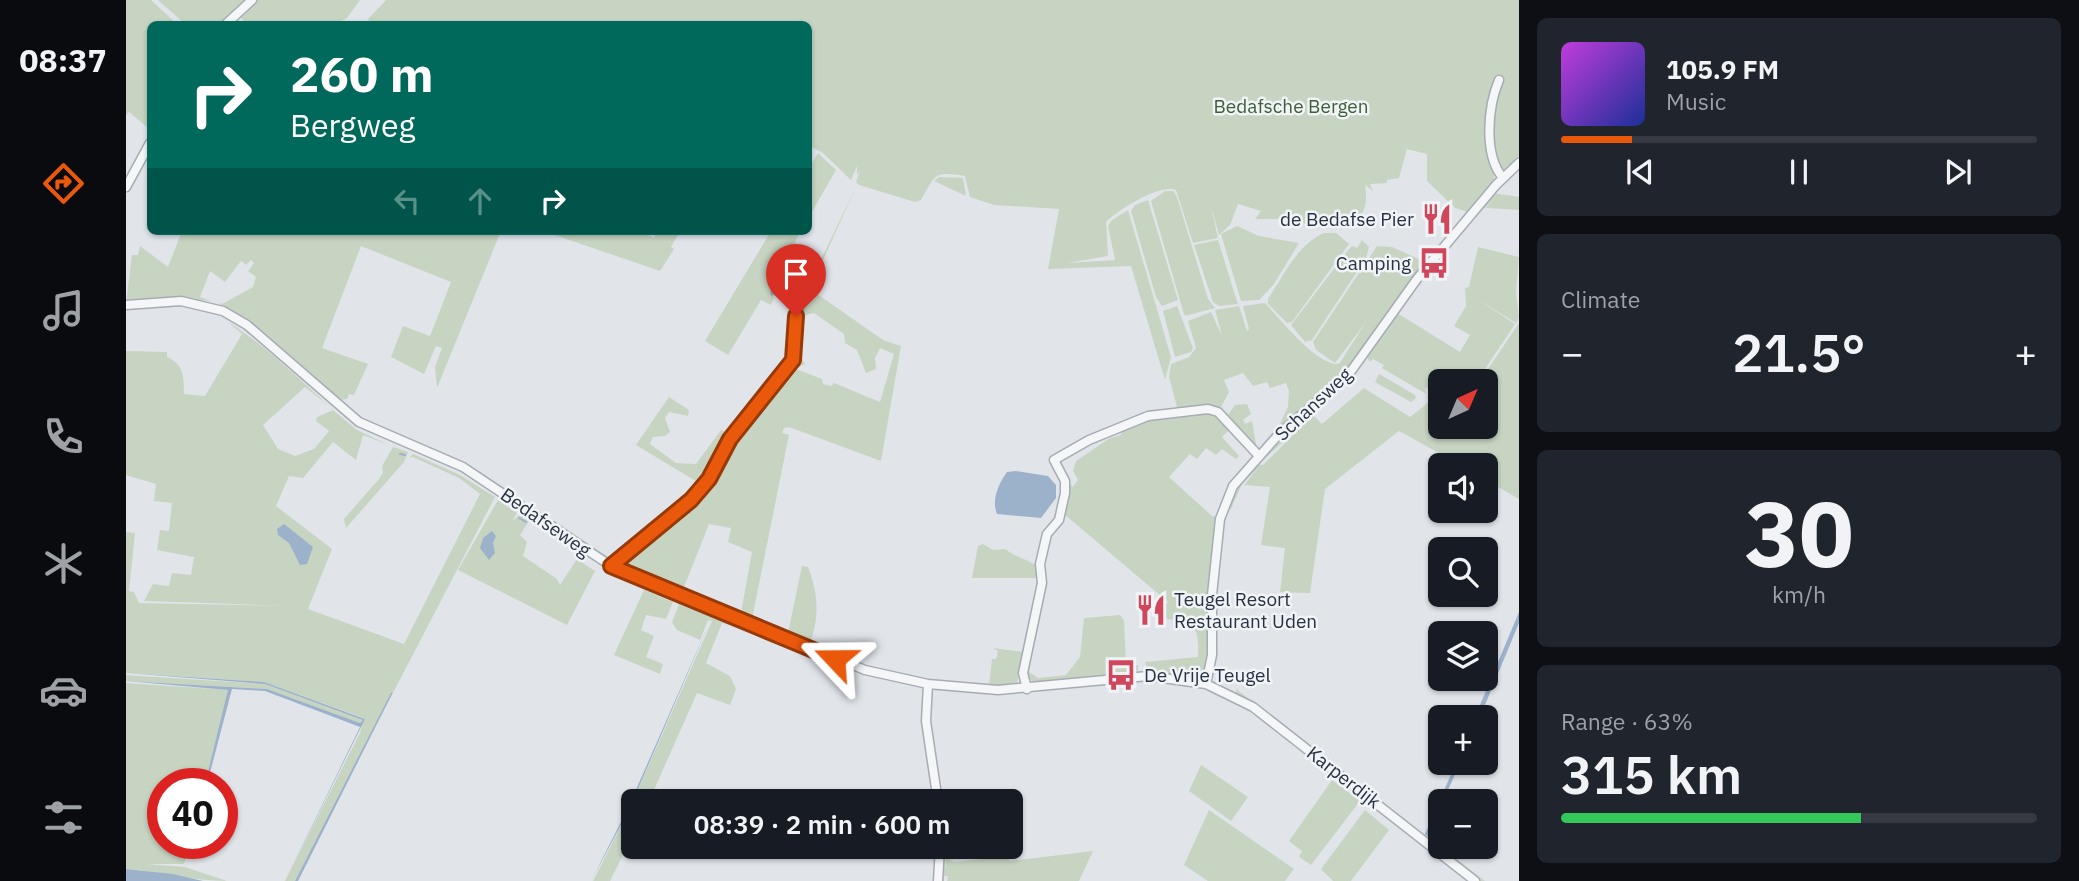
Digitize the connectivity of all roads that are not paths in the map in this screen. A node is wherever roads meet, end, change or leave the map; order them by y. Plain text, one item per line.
1 (252, 0) edge
2 (229, 21) edge
3 (1499, 80) dead end
4 (147, 148) edge
5 (1519, 163) edge
6 (1503, 177) junction
7 (126, 187) edge
8 (800, 299) dead end
9 (126, 305) edge
10 (1259, 456) junction
11 (611, 566) junction
12 (928, 684) junction
13 (1206, 684) junction
14 (1027, 689) junction
15 (936, 789) edge
16 (939, 859) edge
17 (938, 881) edge
18 (1475, 881) edge

1 - 2 street
3 - 6 street
4 - 7 street
5 - 6 street, Schansweg
6 - 10 street, Schansweg
8 - 11 street
9 - 11 street, Bedafseweg
10 - 13 street, Schansweg
10 - 14 street
11 - 12 street, Bedafseweg
12 - 14 street, Bedafseweg
12 - 15 street
13 - 14 street, Bedafseweg
13 - 18 street, Karperdijk
16 - 17 street

